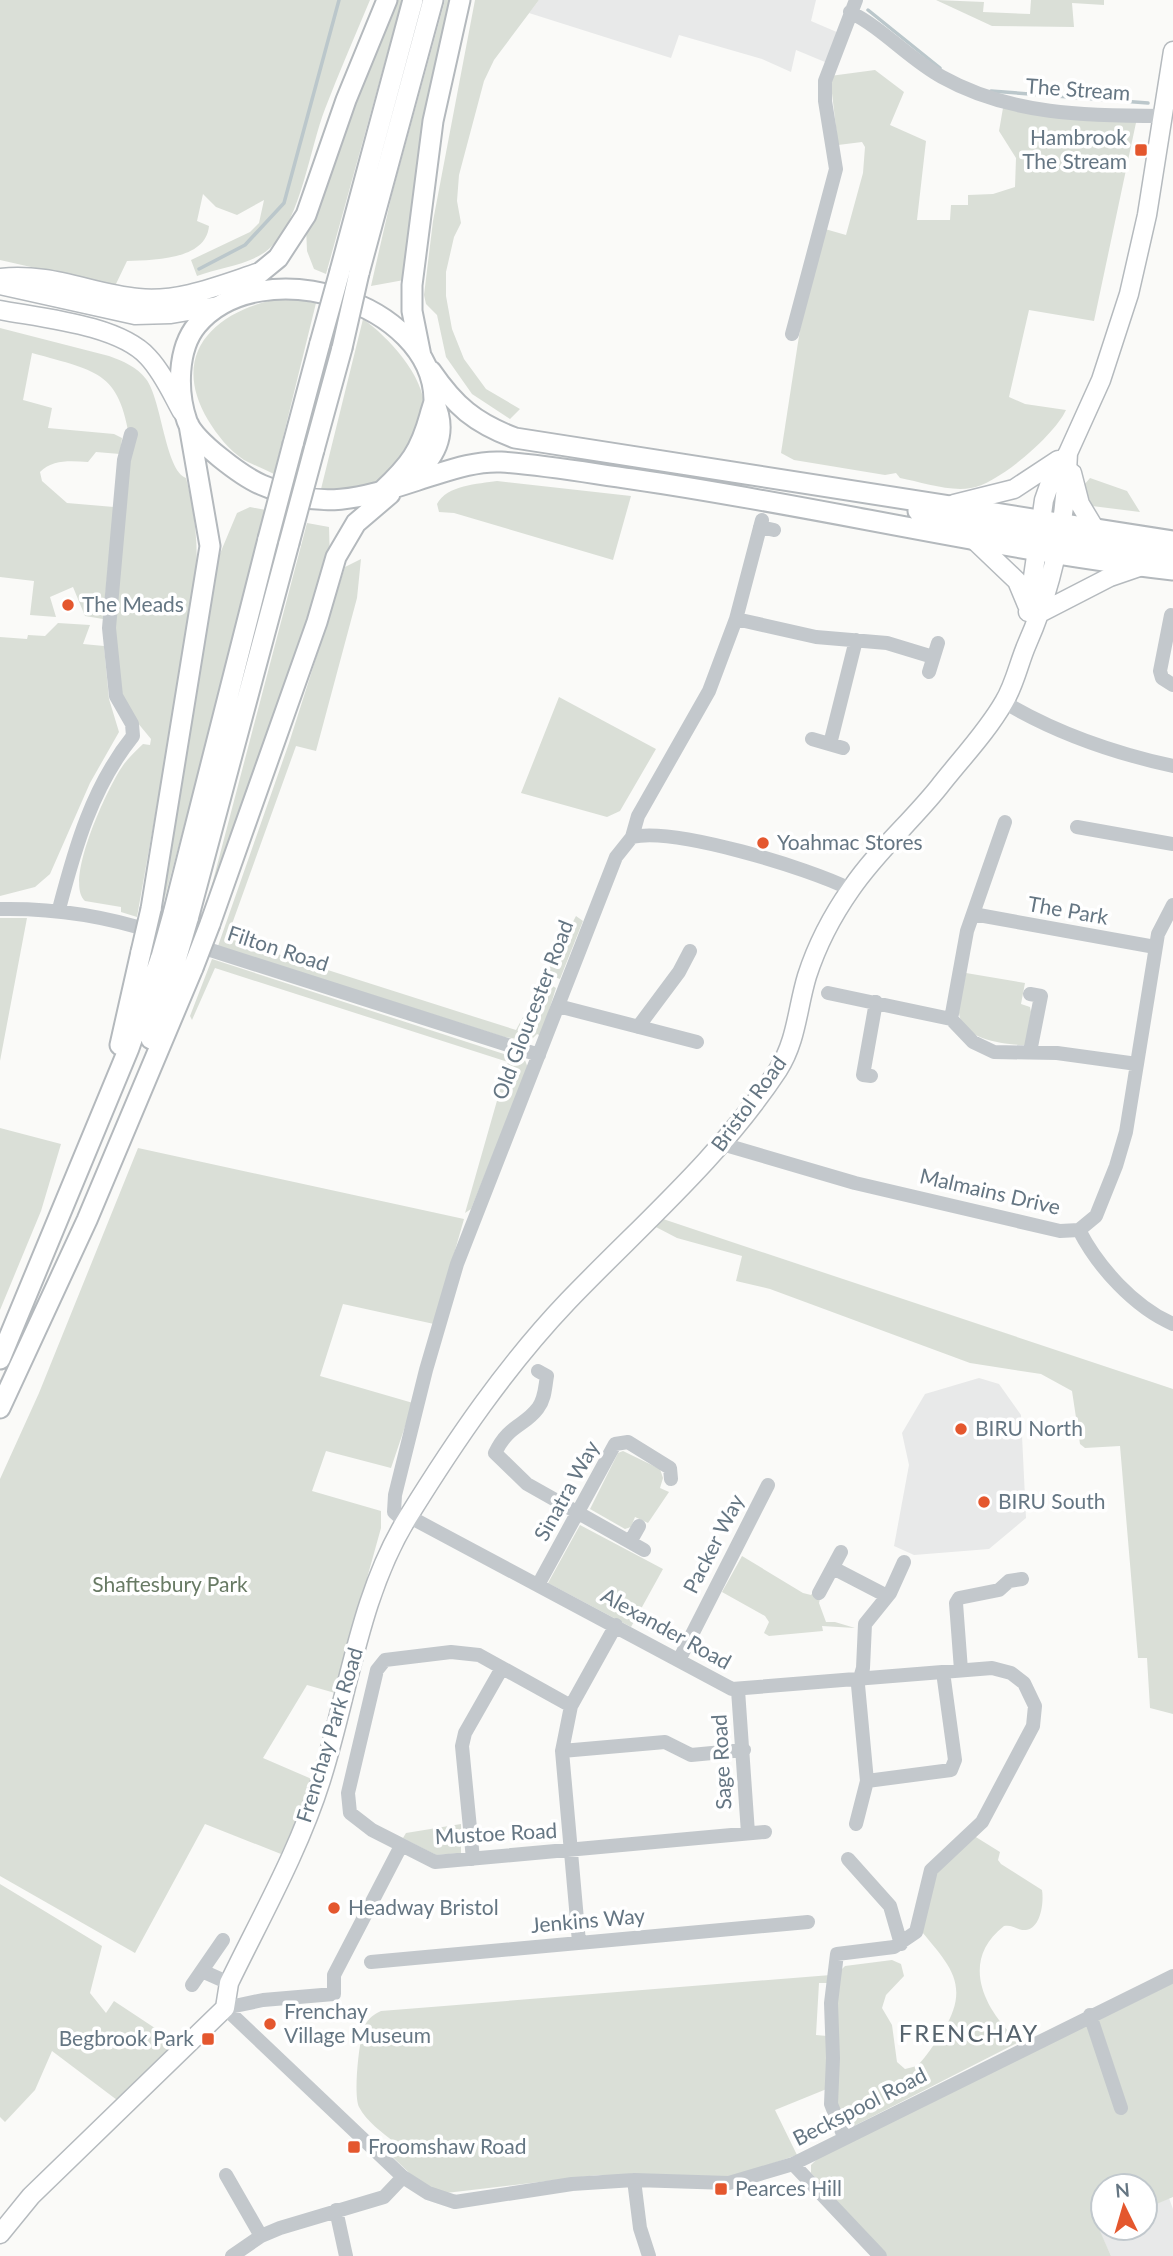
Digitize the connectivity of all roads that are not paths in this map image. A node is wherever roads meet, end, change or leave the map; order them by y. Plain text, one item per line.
1 (387, 0) edge
2 (413, 0) edge
3 (433, 0) edge
4 (460, 0) edge
5 (853, 6) edge
6 (1173, 51) edge
7 (1163, 116) junction
8 (261, 271) junction
9 (350, 272) junction
10 (0, 278) edge
11 (0, 285) edge
12 (221, 304) junction
13 (0, 310) edge
14 (792, 334) dead end
15 (422, 358) junction
16 (188, 423) junction
17 (131, 434) dead end
18 (1068, 453) junction
19 (394, 488) junction
20 (877, 495) junction
21 (944, 506) junction
22 (765, 526) dead end
23 (1095, 529) junction
24 (1039, 536) junction
25 (973, 539) junction
26 (1059, 539) junction
27 (1173, 541) edge
28 (1173, 557) edge
29 (1142, 566) junction
30 (1173, 570) edge
31 (1035, 612) junction
32 (1171, 615) dead end
33 (736, 619) junction
34 (856, 640) junction
35 (929, 672) dead end
36 (1173, 685) edge
37 (1004, 702) junction
38 (812, 739) dead end
39 (1173, 766) edge
40 (1005, 822) dead end
41 (1077, 827) dead end
42 (632, 837) junction
43 (1173, 844) edge
44 (850, 889) junction
45 (1173, 905) edge
46 (0, 909) edge
47 (58, 909) junction
48 (973, 914) junction
49 (181, 916) junction
50 (1155, 947) junction
51 (682, 956) dead end
52 (176, 963) junction
53 (828, 993) dead end
54 (1030, 994) dead end
55 (876, 1002) junction
56 (558, 1006) junction
57 (951, 1019) junction
58 (638, 1027) junction
59 (697, 1042) dead end
60 (1031, 1052) junction
61 (539, 1055) junction
62 (1137, 1064) junction
63 (872, 1076) dead end
64 (110, 1094) junction
65 (722, 1144) junction
66 (1079, 1230) junction
67 (1173, 1324) edge
68 (0, 1359) edge
69 (538, 1371) dead end
70 (0, 1408) edge
71 (671, 1479) dead end
72 (768, 1485) dead end
73 (578, 1513) junction
74 (407, 1519) junction
75 (639, 1526) dead end
76 (630, 1542) junction
77 (644, 1550) dead end
78 (841, 1552) dead end
79 (904, 1562) dead end
80 (833, 1567) junction
81 (1022, 1579) dead end
82 (538, 1585) junction
83 (819, 1593) dead end
84 (887, 1597) junction
85 (616, 1625) junction
86 (679, 1660) junction
87 (502, 1668) junction
88 (964, 1670) junction
89 (943, 1672) junction
90 (860, 1678) junction
91 (738, 1690) junction
92 (571, 1706) junction
93 (744, 1750) junction
94 (562, 1751) junction
95 (867, 1781) junction
96 (856, 1824) dead end
97 (765, 1832) dead end
98 (748, 1833) junction
99 (401, 1846) junction
100 (570, 1850) junction
101 (473, 1859) junction
102 (848, 1859) dead end
103 (808, 1922) dead end
104 (223, 1940) dead end
105 (579, 1942) junction
106 (901, 1944) junction
107 (371, 1962) dead end
108 (202, 1971) junction
109 (1173, 1976) edge
110 (229, 1983) junction
111 (192, 1985) dead end
112 (225, 2008) junction
113 (1090, 2015) junction
114 (1121, 2108) dead end
115 (845, 2137) junction
116 (793, 2164) junction
117 (226, 2175) dead end
118 (403, 2177) junction
119 (634, 2180) junction
120 (336, 2210) junction
121 (0, 2234) edge
122 (261, 2236) junction
123 (232, 2256) edge
124 (346, 2256) edge
125 (649, 2256) edge
126 (880, 2256) edge

1 - 8 highway
2 - 9 highway
3 - 9 highway
4 - 15 highway
5 - 7 street, The Stream
5 - 14 street
6 - 7 main road
7 - 18 main road
8 - 10 main road
8 - 12 highway
9 - 49 highway, bridge
9 - 49 highway, bridge
11 - 12 main road
12 - 15 highway
12 - 16 highway
13 - 16 main road
15 - 19 highway
15 - 20 highway
16 - 19 highway
16 - 64 highway, bridge
17 - 47 street
18 - 21 main road
18 - 23 main road
18 - 24 main road
18 - 26 main road, Bristol Road
19 - 25 highway
19 - 52 highway, bridge
20 - 21 highway
20 - 24 highway
21 - 24 highway
22 - 33 street, Old Gloucester Road
23 - 26 highway
23 - 27 highway
24 - 25 highway
24 - 26 highway
24 - 26 highway
24 - 31 main road
25 - 31 main road
26 - 28 highway
26 - 29 highway
26 - 31 main road, Bristol Road
29 - 30 highway
29 - 31 main road
31 - 37 main road, Bristol Road
32 - 36 street
33 - 34 street
33 - 42 street, Old Gloucester Road
34 - 35 street
34 - 38 street
37 - 39 street
37 - 44 main road, Bristol Road
40 - 48 street
41 - 43 street
42 - 44 street
42 - 56 street, Old Gloucester Road
44 - 65 main road, Bristol Road
45 - 50 street, Malmains Drive
46 - 47 street, Filton Road
47 - 61 street, Filton Road
48 - 50 street, The Park
48 - 57 street
49 - 52 highway, bridge
50 - 62 street, Malmains Drive
51 - 58 street
52 - 64 highway
52 - 70 highway
53 - 55 street
54 - 60 street
55 - 57 street
55 - 63 street
56 - 58 street
56 - 61 street, Old Gloucester Road
57 - 60 street
58 - 59 street
60 - 62 street
61 - 74 street, Old Gloucester Road
62 - 66 street, Malmains Drive
64 - 68 highway
65 - 66 street, Malmains Drive
65 - 74 main road, Bristol Road
66 - 67 street
69 - 73 street
71 - 73 street, Sinatra Way
72 - 86 street, Packer Way
73 - 76 street
73 - 82 street, Sinatra Way
74 - 82 street, Alexander Road
74 - 110 main road, Frenchay Park Road
75 - 76 street
76 - 77 street
78 - 80 street
79 - 84 street
80 - 83 street
80 - 84 street
81 - 88 street
82 - 85 street, Alexander Road
84 - 90 street
85 - 86 street, Alexander Road
85 - 92 street
86 - 91 street, Alexander Road
87 - 92 street, Mustoe Road
87 - 99 street, Mustoe Road
87 - 101 street
88 - 89 street, Alexander Road
88 - 106 street, Alexander Road
89 - 90 street, Alexander Road
89 - 95 street
90 - 91 street, Alexander Road
90 - 95 street
91 - 93 street, Sage Road
92 - 94 street
93 - 94 street
93 - 98 street, Sage Road
94 - 100 street
95 - 96 street
97 - 98 street, Mustoe Road
98 - 100 street, Mustoe Road
99 - 101 street, Mustoe Road
99 - 112 street
100 - 101 street, Mustoe Road
100 - 105 street
102 - 106 street
103 - 105 street, Jenkins Way
104 - 108 street
105 - 107 street, Jenkins Way
106 - 115 street
108 - 110 street
108 - 111 street
109 - 113 street, Beckspool Road
110 - 112 main road, Frenchay Park Road
112 - 118 street
112 - 121 main road
113 - 114 street
113 - 115 street, Beckspool Road
115 - 116 street, Beckspool Road
116 - 119 street
116 - 126 street
117 - 122 street
118 - 119 street
118 - 120 street
119 - 125 street
120 - 122 street
120 - 124 street
122 - 123 street

